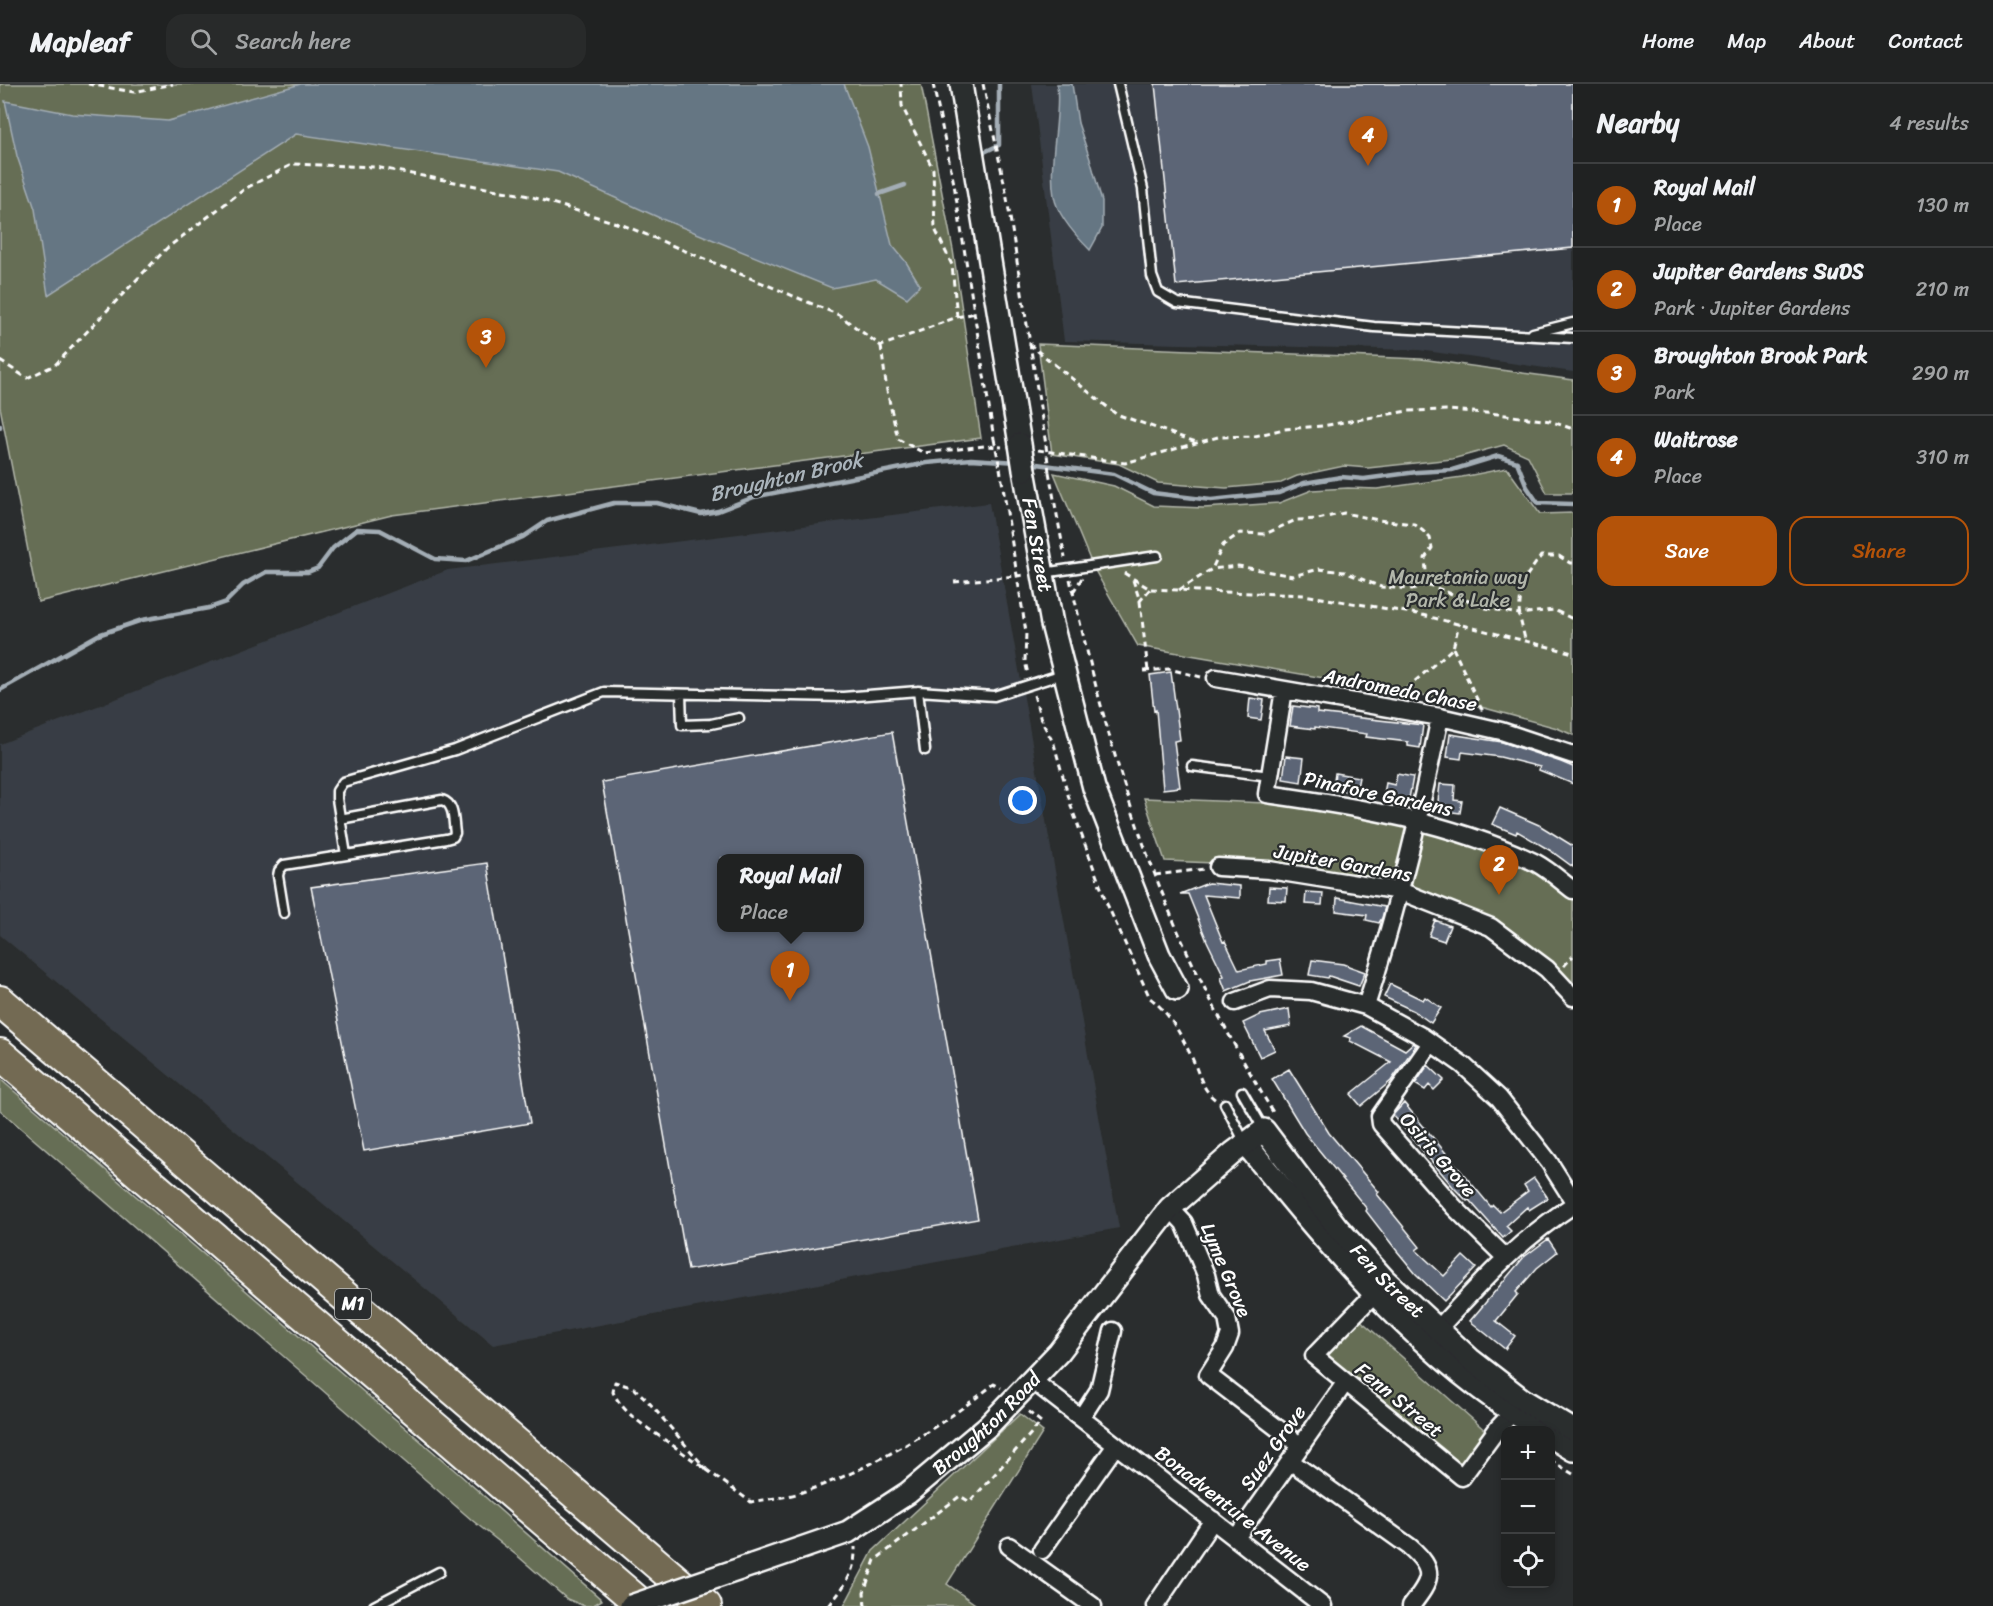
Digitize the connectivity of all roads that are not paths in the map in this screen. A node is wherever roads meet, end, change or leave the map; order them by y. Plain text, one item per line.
1 (961, 84) edge
2 (1118, 84) edge
3 (1573, 323) edge
4 (1525, 336) junction
5 (1573, 338) edge
6 (1157, 556) dead end
7 (1043, 573) junction
8 (1063, 673) junction
9 (1216, 678) road end
10 (1284, 690) junction
11 (918, 692) junction
12 (681, 694) junction
13 (1440, 717) junction
14 (739, 718) dead end
15 (926, 750) dead end
16 (1573, 755) edge
17 (1192, 766) dead end
18 (1270, 776) junction
19 (340, 819) junction
20 (1419, 820) junction
21 (346, 855) junction
22 (1218, 867) road end
23 (1573, 890) edge
24 (1400, 891) junction
25 (284, 913) dead end
26 (1178, 989) dead end
27 (1573, 997) edge
28 (0, 1001) edge
29 (1235, 1002) dead end
30 (1366, 1006) junction
31 (1431, 1043) junction
32 (0, 1054) edge
33 (1242, 1092) dead end
34 (1225, 1105) road end
35 (1264, 1130) junction
36 (1245, 1143) junction
37 (1573, 1203) edge
38 (1170, 1208) junction
39 (1505, 1257) junction
40 (1373, 1295) junction
41 (1438, 1329) junction
42 (1113, 1331) dead end
43 (1032, 1380) junction
44 (1345, 1383) junction
45 (1512, 1413) junction
46 (1081, 1418) junction
47 (1533, 1426) edge
48 (1573, 1430) edge
49 (1555, 1438) edge
50 (1116, 1445) junction
51 (1301, 1446) junction
52 (1573, 1449) edge
53 (1290, 1461) junction
54 (1214, 1520) junction
55 (1236, 1538) junction
56 (1009, 1546) dead end
57 (1042, 1550) dead end
58 (439, 1572) dead end
59 (374, 1606) edge
60 (631, 1606) edge
61 (643, 1606) edge
62 (706, 1606) edge
63 (1093, 1606) edge
64 (1155, 1606) edge
65 (1323, 1606) edge
66 (1411, 1606) edge

1 - 7 street, Fen Street, bridge
2 - 4 lane
3 - 4 lane
4 - 5 lane
6 - 7 lane
7 - 8 street, Fen Street
8 - 11 lane
8 - 26 street, Fen Street
9 - 10 street, Andromeda Chase
10 - 13 street, Andromeda Chase
10 - 18 street
11 - 12 lane
11 - 15 lane
12 - 14 lane
12 - 19 lane
13 - 16 street, Andromeda Chase
13 - 20 street
17 - 18 lane
18 - 20 street, Pinafore Gardens
19 - 21 lane
19 - 21 lane
20 - 23 street, Pinafore Gardens
20 - 24 street
21 - 25 lane
22 - 24 street, Jupiter Gardens
24 - 27 street, Jupiter Gardens
24 - 30 street
28 - 62 highway, M1
29 - 30 street
30 - 31 street
31 - 37 street
31 - 39 street, Osiris Grove
32 - 61 highway, M1
33 - 35 lane, Fen Street
34 - 36 lane, Fen Street
35 - 36 street, Broughton Road
35 - 41 street, Fen Street
36 - 38 street, Broughton Road
36 - 40 street, Fen Street
37 - 39 street
38 - 43 street, Broughton Road
38 - 51 street, Lyme Grove
39 - 41 street
40 - 44 street, Fenn Street
40 - 45 street, Fen Street
41 - 48 street, Fen Street
42 - 46 street
43 - 46 street, Bonadventure Avenue
43 - 60 street, Broughton Road, bridge
44 - 45 street, Fenn Street
44 - 51 street, Suez Grove
45 - 47 street, Fen Street
46 - 50 street, Bonadventure Avenue
49 - 52 street
50 - 54 street, Bonadventure Avenue
50 - 57 street
51 - 53 street, Suez Grove
53 - 55 street, Suez Grove
53 - 66 street
54 - 55 street, Bonadventure Avenue
54 - 64 street
55 - 65 street, Bonadventure Avenue
56 - 63 street
58 - 59 lane

